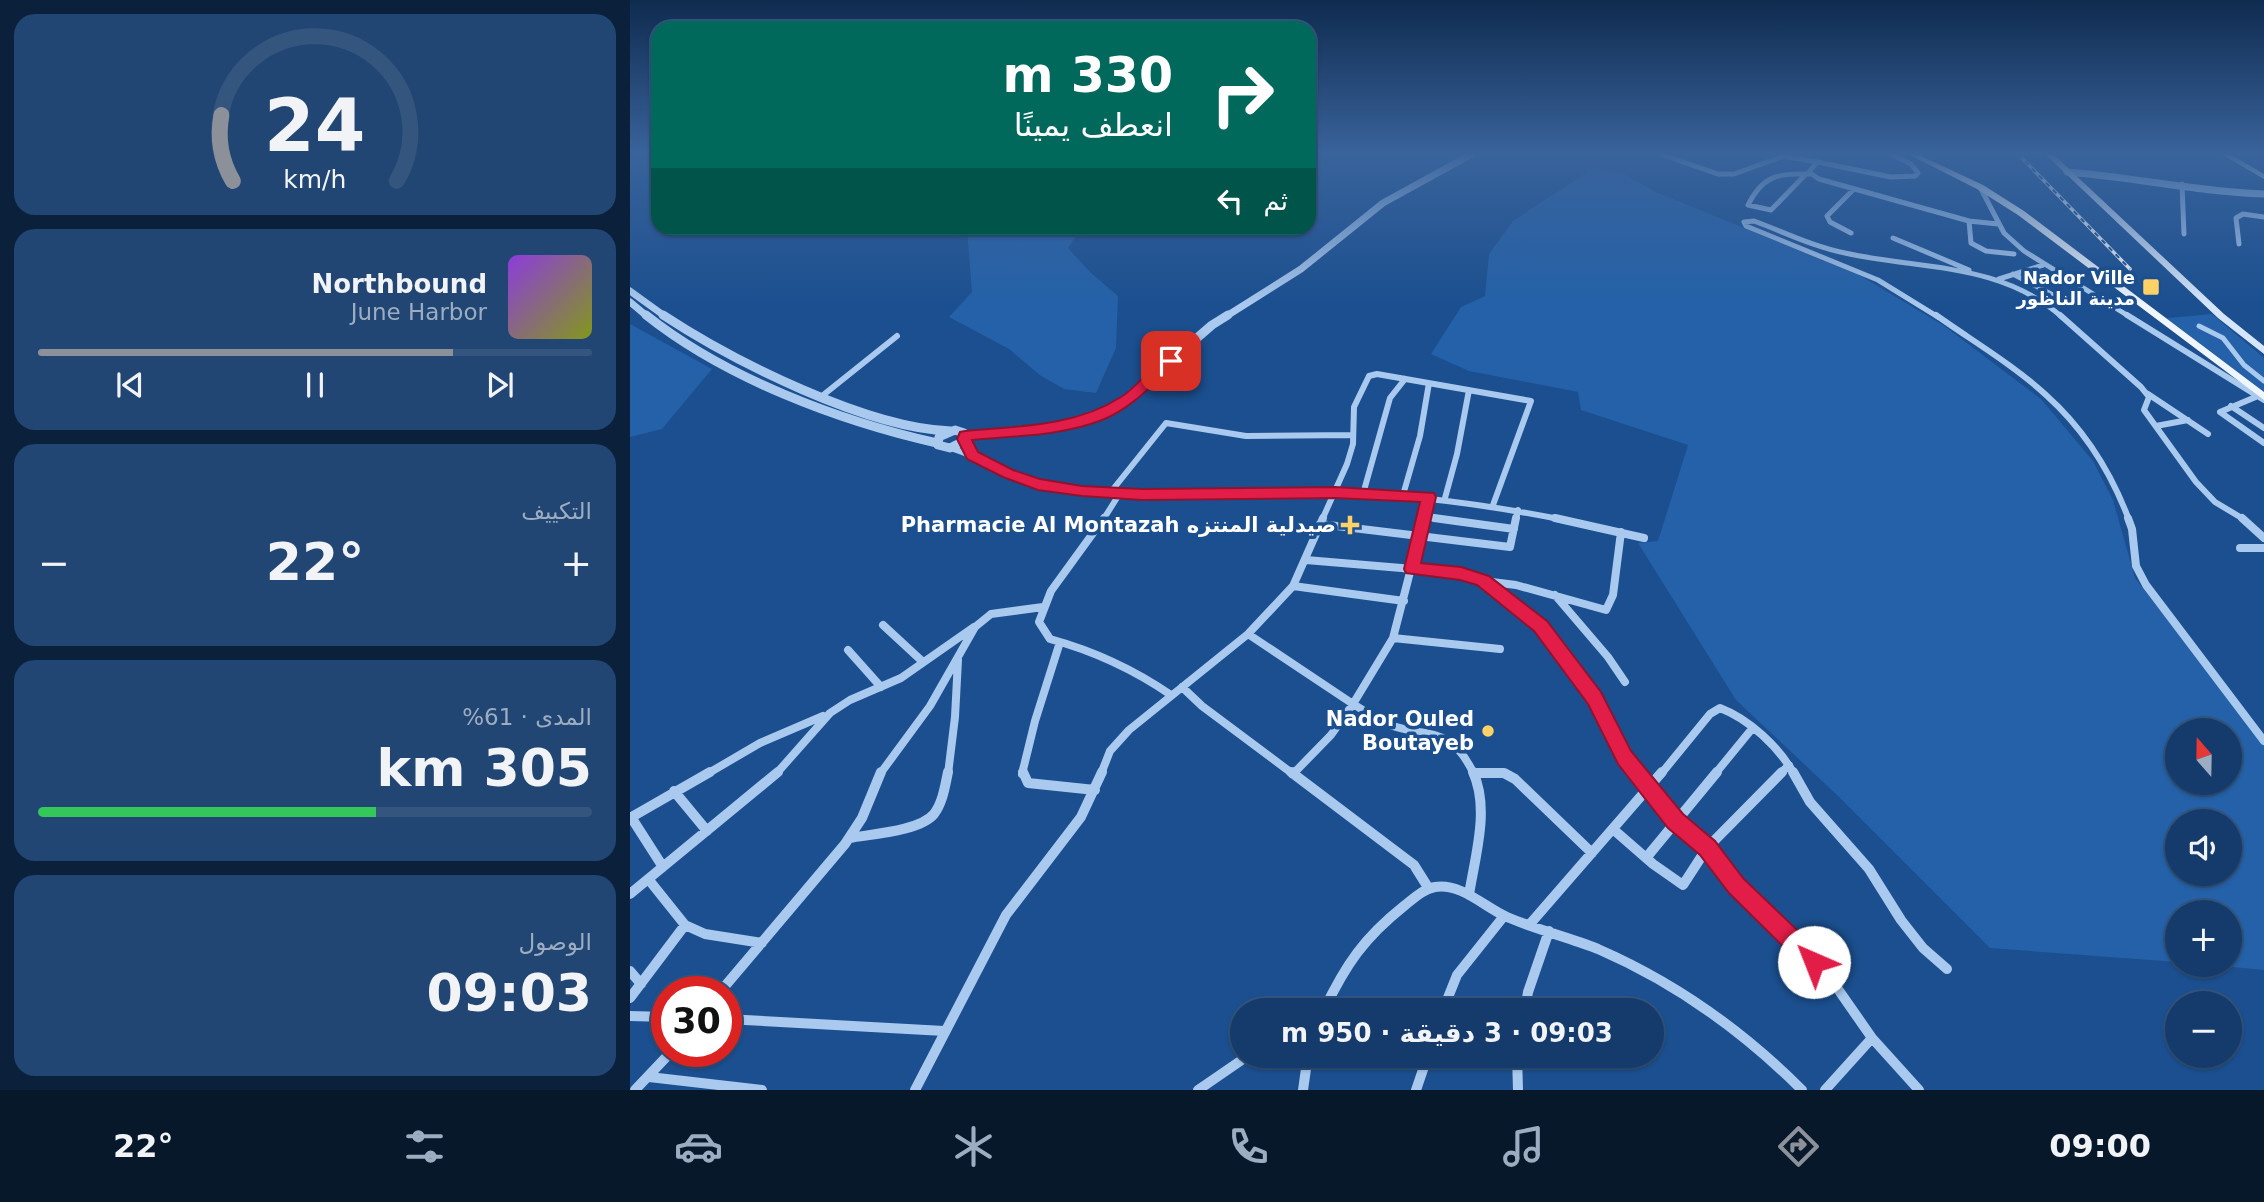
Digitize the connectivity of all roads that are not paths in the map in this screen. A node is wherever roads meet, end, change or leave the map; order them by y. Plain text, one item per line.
1 (1372, 205) edge
2 (1381, 205) edge
3 (1748, 205) edge
4 (1776, 205) edge
5 (1838, 205) edge
6 (1909, 205) edge
7 (1989, 205) edge
8 (2006, 205) edge
9 (2102, 205) edge
10 (2183, 205) edge
11 (2264, 217) edge
12 (1969, 221) junction
13 (1998, 224) junction
14 (1851, 233) dead end
15 (2184, 234) dead end
16 (1893, 238) dead end
17 (2239, 244) dead end
18 (2014, 254) dead end
19 (2043, 265) junction
20 (1979, 274) junction
21 (2013, 274) junction
22 (1998, 279) junction
23 (630, 291) edge
24 (630, 302) edge
25 (2067, 303) dead end
26 (2199, 326) dead end
27 (897, 337) dead end
28 (2264, 351) edge
29 (733, 355) junction
30 (721, 362) junction
31 (1405, 379) junction
32 (2264, 382) edge
33 (1429, 383) junction
34 (1469, 390) junction
35 (2148, 394) junction
36 (822, 396) junction
37 (2262, 397) edge
38 (2231, 406) junction
39 (2189, 420) junction
40 (2156, 426) junction
41 (2264, 428) edge
42 (960, 434) junction
43 (2208, 434) dead end
44 (1353, 435) junction
45 (937, 443) junction
46 (2264, 443) edge
47 (950, 448) junction
48 (972, 455) junction
49 (1110, 493) junction
50 (1335, 493) junction
51 (1120, 494) junction
52 (1363, 494) junction
53 (1403, 495) junction
54 (1429, 497) junction
55 (1445, 498) junction
56 (1493, 505) junction
57 (1518, 510) junction
58 (1425, 517) junction
59 (1320, 524) junction
60 (1514, 529) junction
61 (1620, 532) junction
62 (1419, 536) junction
63 (1644, 538) dead end
64 (2264, 538) edge
65 (2240, 548) dead end
66 (2264, 548) edge
67 (1306, 559) junction
68 (1412, 569) junction
69 (1483, 581) junction
70 (1293, 586) junction
71 (1554, 595) junction
72 (1404, 601) junction
73 (1043, 607) junction
74 (883, 625) dead end
75 (975, 627) junction
76 (1248, 634) junction
77 (1393, 638) junction
78 (1060, 642) junction
79 (1500, 649) dead end
80 (848, 650) dead end
81 (958, 660) junction
82 (923, 662) junction
83 (1625, 681) dead end
84 (881, 687) junction
85 (1182, 687) junction
86 (1171, 695) junction
87 (1353, 704) junction
88 (830, 713) junction
89 (1751, 730) junction
90 (2264, 741) edge
91 (1789, 765) junction
92 (1293, 774) junction
93 (1475, 774) junction
94 (1650, 787) junction
95 (1096, 790) junction
96 (674, 791) junction
97 (631, 817) edge
98 (1675, 821) junction
99 (1614, 830) junction
100 (707, 831) junction
101 (850, 838) junction
102 (1707, 848) junction
103 (1592, 853) junction
104 (1646, 858) junction
105 (663, 867) junction
106 (649, 880) junction
107 (1429, 889) junction
108 (630, 894) edge
109 (1469, 895) junction
110 (1504, 916) junction
111 (1530, 924) junction
112 (685, 925) junction
113 (1549, 931) junction
114 (762, 943) junction
115 (1947, 969) dead end
116 (630, 971) edge
117 (734, 976) edge
118 (641, 984) junction
119 (630, 998) edge
120 (1330, 998) edge
121 (1449, 998) edge
122 (1527, 998) edge
123 (630, 1016) edge
124 (651, 1017) edge
125 (742, 1020) edge
126 (944, 1031) junction
127 (1872, 1038) junction
128 (658, 1067) edge
129 (1230, 1068) edge
130 (1306, 1068) edge
131 (1423, 1068) edge
132 (1517, 1068) edge
133 (649, 1077) junction
134 (1795, 1087) edge
135 (635, 1090) edge
136 (762, 1090) edge
137 (915, 1090) edge
138 (1198, 1090) edge
139 (1303, 1090) edge
140 (1416, 1090) edge
141 (1518, 1090) edge
142 (1825, 1090) edge
143 (1919, 1090) edge

1 - 42 street
2 - 42 street
3 - 4 street
5 - 14 street
6 - 12 street
7 - 13 street
8 - 37 main road
9 - 28 main road
10 - 15 street
11 - 17 street
12 - 13 street
12 - 18 street
13 - 19 street
16 - 20 street
19 - 21 street
19 - 37 street
20 - 22 street
20 - 90 street
21 - 22 street
21 - 25 street
22 - 35 street
23 - 29 street
24 - 30 street
26 - 32 street
27 - 36 street
29 - 30 street
29 - 36 street
30 - 45 street
31 - 33 street
31 - 44 street
31 - 52 street
33 - 34 street
33 - 53 street
34 - 55 street
34 - 56 street
35 - 39 street
35 - 40 street
36 - 42 street
37 - 38 street
38 - 41 street
38 - 46 street
39 - 40 street
39 - 43 street
40 - 64 street
42 - 45 street
42 - 47 street
42 - 48 street
44 - 49 street
44 - 50 street
45 - 47 street
47 - 48 street
48 - 49 street
49 - 51 street
50 - 51 street
50 - 52 street
50 - 59 street
51 - 73 street
52 - 53 street
53 - 54 street
54 - 55 street
54 - 58 street
55 - 56 street
56 - 57 street
57 - 60 street
57 - 61 street
58 - 60 street
58 - 62 street
59 - 62 street
59 - 67 street
60 - 62 street
61 - 63 street
61 - 71 street
62 - 68 street
65 - 66 street
67 - 68 street
67 - 70 street
68 - 69 street
68 - 72 street
69 - 71 street
69 - 94 street
70 - 72 street
70 - 76 street
71 - 83 street
72 - 77 street
73 - 75 street
73 - 78 street
74 - 82 street
75 - 81 street
75 - 82 street
76 - 85 street
76 - 87 street
77 - 79 street
77 - 87 street
78 - 86 street
78 - 95 street
80 - 84 street
81 - 101 street
81 - 101 street
82 - 84 street
84 - 88 street
85 - 86 street
85 - 92 street
86 - 95 street
87 - 92 street
87 - 93 street
88 - 96 street
88 - 100 street
89 - 91 street
89 - 94 street
89 - 98 street
91 - 102 street
91 - 115 street
92 - 107 street
93 - 103 street
93 - 109 street
94 - 98 street
94 - 99 street
95 - 126 street
96 - 97 street
96 - 100 street
97 - 105 street
98 - 102 street
98 - 104 street
99 - 103 street
99 - 104 street
100 - 105 street
101 - 114 street
102 - 104 street
102 - 127 street
103 - 111 street
105 - 106 street
106 - 108 street
106 - 112 street
107 - 109 street
107 - 120 street
109 - 110 street
110 - 111 street
110 - 121 street
111 - 113 street
112 - 114 street
112 - 118 street
113 - 122 street
113 - 134 street
114 - 117 street
116 - 118 street
118 - 119 street
123 - 124 street
125 - 126 street
126 - 137 street
127 - 142 street
127 - 143 street
128 - 133 street
129 - 138 street
130 - 139 street
131 - 140 street
132 - 141 street
133 - 135 street
133 - 136 street

